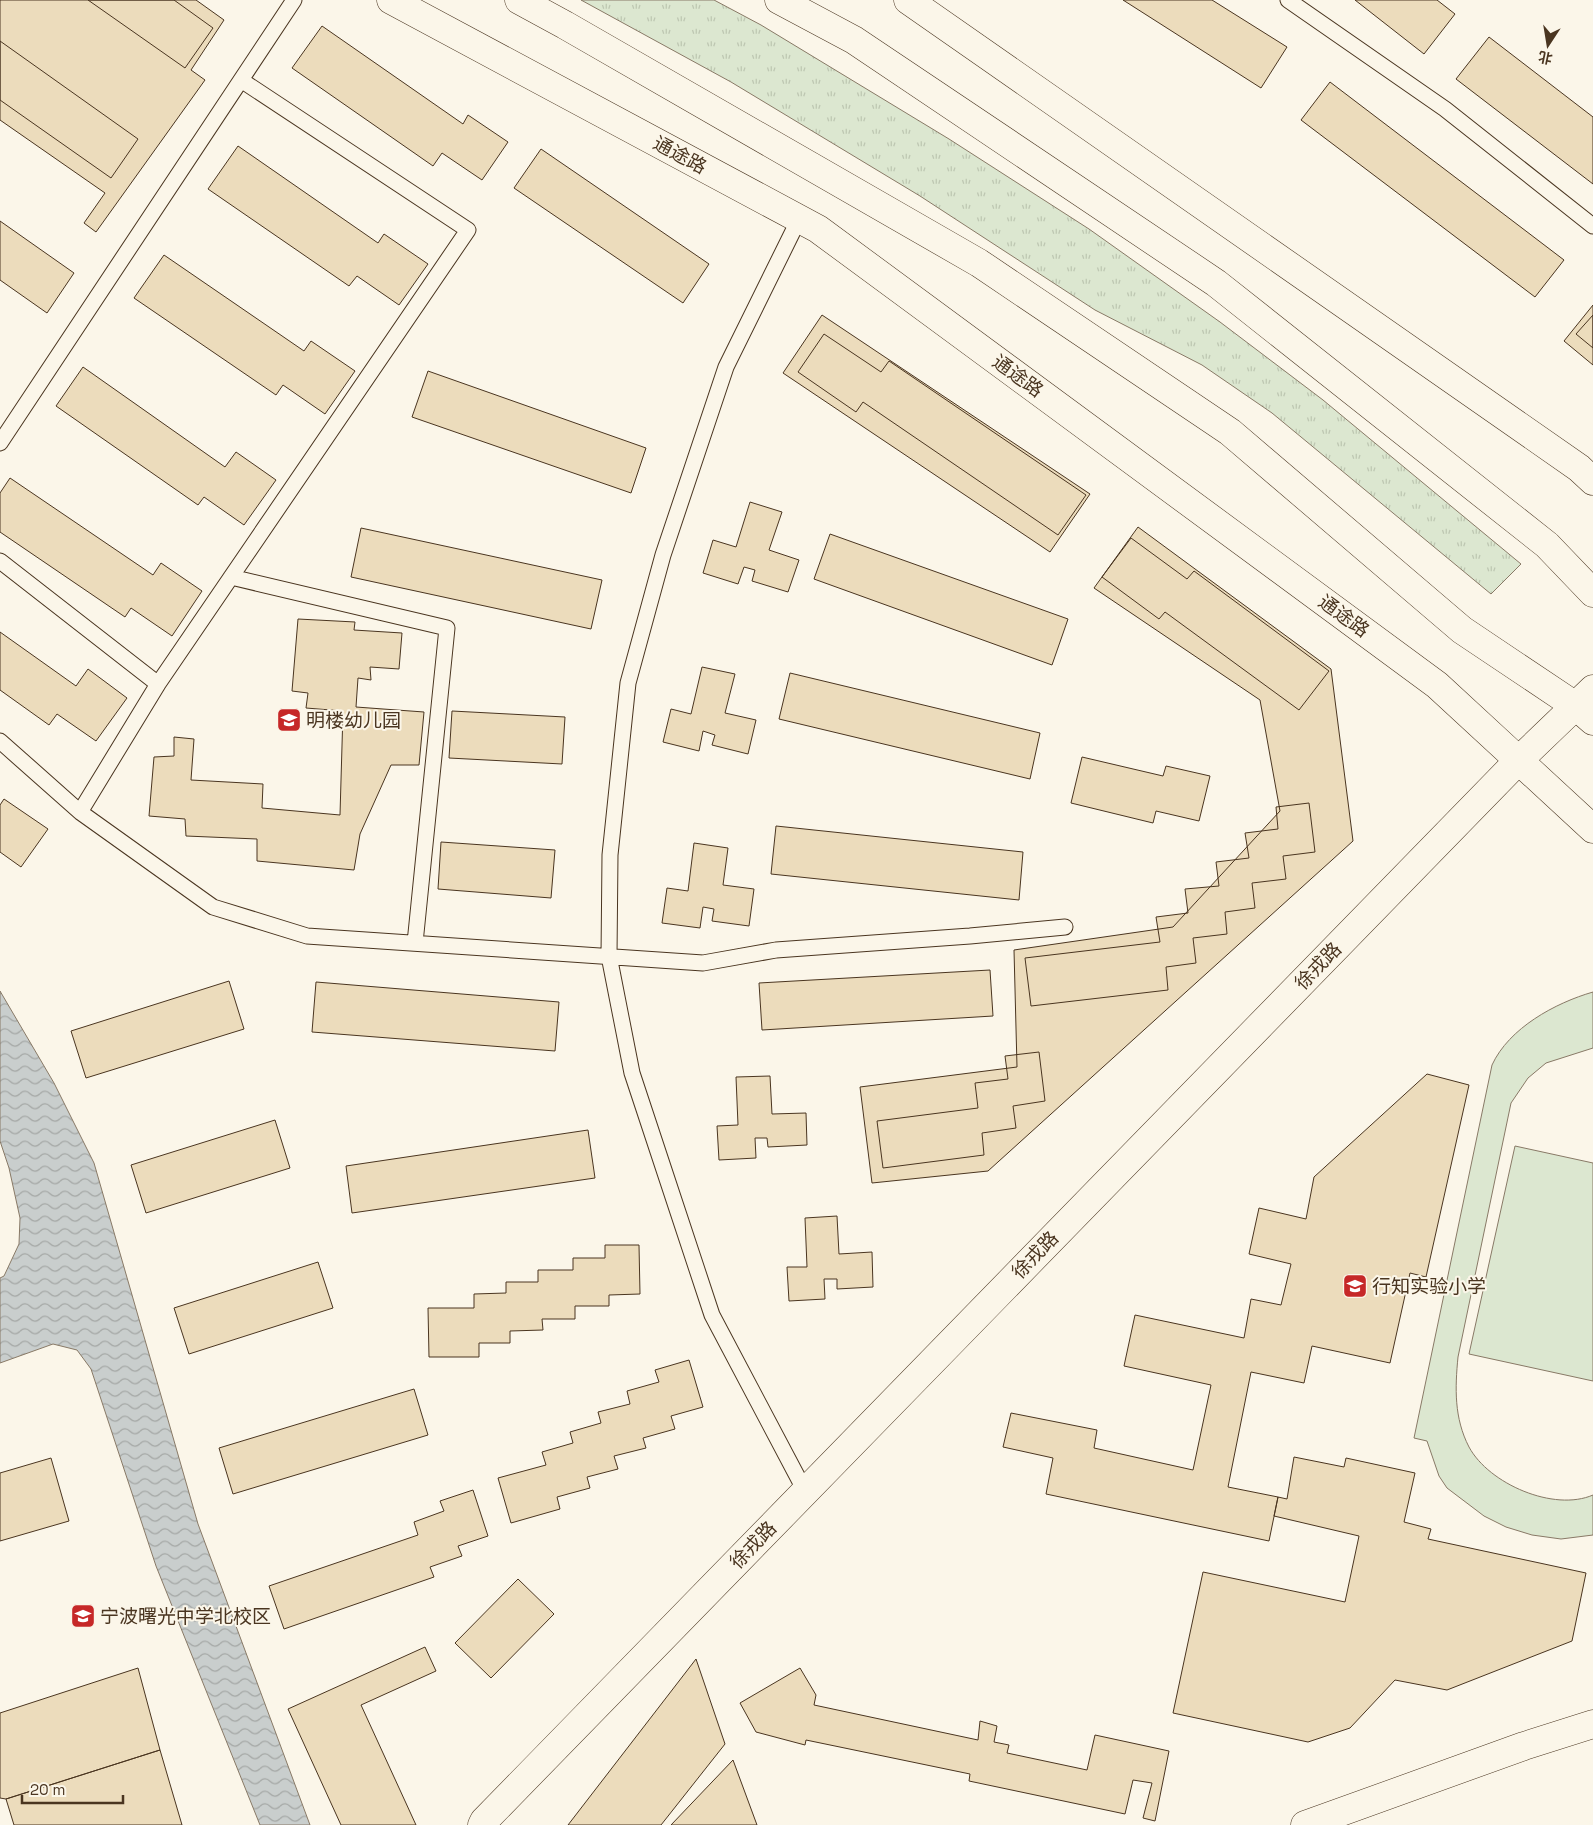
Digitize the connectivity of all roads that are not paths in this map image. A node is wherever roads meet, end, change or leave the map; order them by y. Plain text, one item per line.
1 (294, 0) edge
2 (391, 0) edge
3 (519, 0) edge
4 (778, 0) edge
5 (1288, 0) edge
6 (922, 4) edge
7 (241, 80) junction
8 (799, 219) junction
9 (1593, 226) edge
10 (0, 444) edge
11 (1593, 481) edge
12 (0, 561) edge
13 (231, 577) junction
14 (1593, 593) edge
15 (158, 684) junction
16 (1588, 706) edge
17 (0, 741) edge
18 (1519, 760) junction
19 (80, 812) junction
20 (1593, 828) edge
21 (1065, 927) dead end
22 (415, 943) junction
23 (609, 956) junction
24 (805, 1491) junction
25 (1593, 1724) edge
26 (482, 1825) edge
27 (1305, 1825) edge

1 - 7 lane
2 - 8 main road, 通途路
3 - 16 main road
4 - 14 main road
5 - 9 lane
6 - 11 main road
7 - 10 lane
7 - 13 lane
8 - 18 main road, 通途路
8 - 23 lane
12 - 15 lane
13 - 15 lane
13 - 22 lane
15 - 19 lane
16 - 18 main road, 徐戎路
17 - 19 lane
18 - 20 main road, 通途路
18 - 24 main road, 徐戎路
19 - 22 lane
21 - 23 lane
22 - 23 lane
23 - 24 lane
24 - 26 main road, 徐戎路
25 - 27 main road

